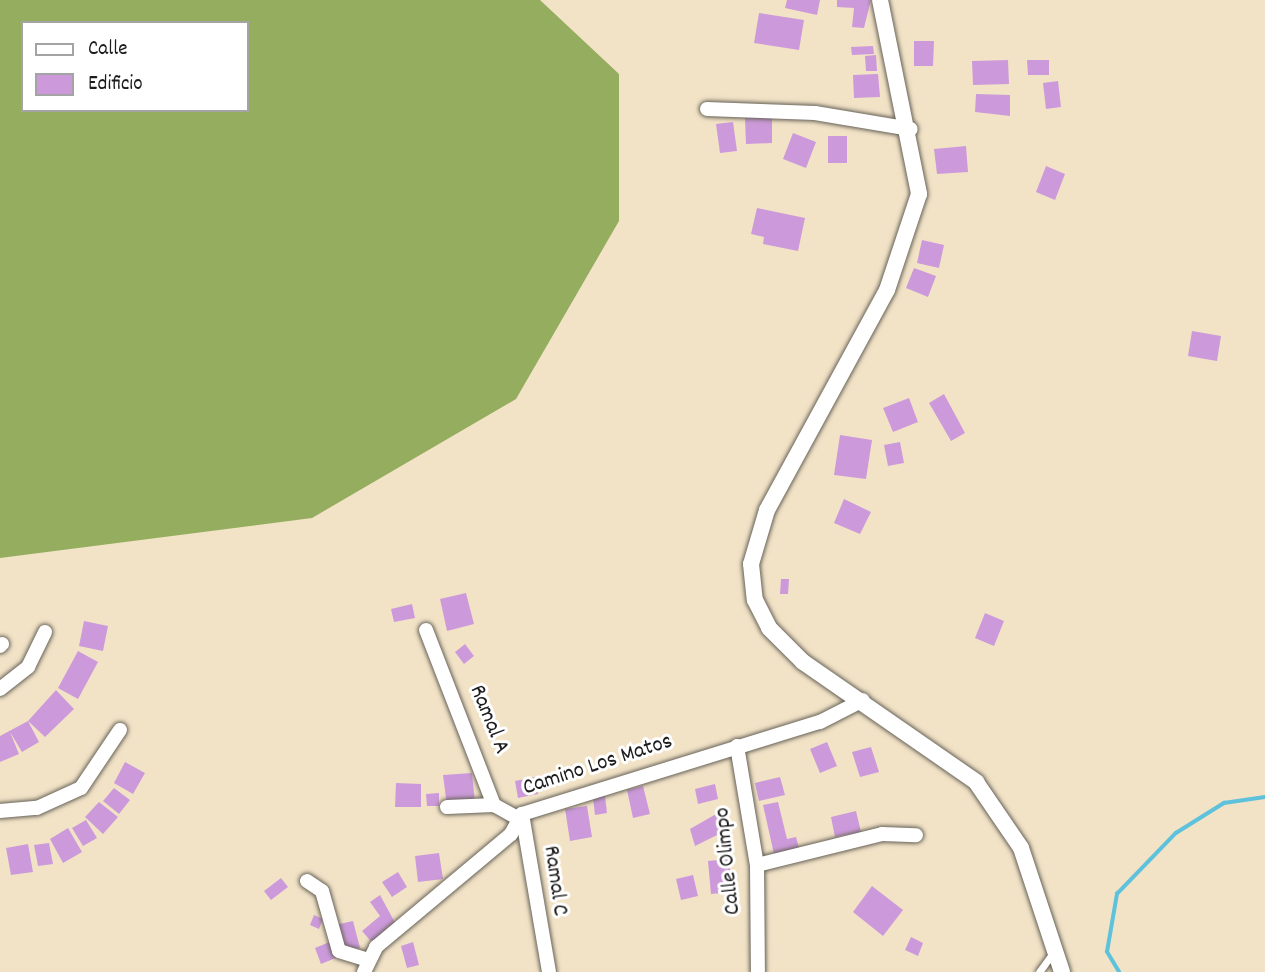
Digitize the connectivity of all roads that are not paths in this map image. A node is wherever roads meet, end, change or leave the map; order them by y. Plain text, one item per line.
1 (880, 0) edge
2 (707, 109) dead end
3 (911, 129) junction
4 (426, 631) dead end
5 (45, 632) dead end
6 (0, 689) edge
7 (863, 700) junction
8 (120, 730) dead end
9 (737, 746) junction
10 (494, 804) junction
11 (446, 807) dead end
12 (0, 811) edge
13 (519, 816) junction
14 (916, 835) dead end
15 (757, 865) junction
16 (307, 881) dead end
17 (1057, 947) junction
18 (365, 966) edge
19 (549, 972) edge
20 (758, 972) edge
21 (1039, 972) edge
22 (1062, 972) edge

1 - 3 street
2 - 3 street
3 - 7 street
4 - 10 street, Ramal A
5 - 6 street
7 - 9 street, Camino Los Matos
7 - 17 street
8 - 12 street
9 - 13 street, Camino Los Matos
9 - 15 street, Calle Olimpo
10 - 11 street
10 - 13 street
13 - 18 street, Camino Los Matos
13 - 19 street, Ramal C
14 - 15 street
15 - 20 street, Calle Olimpo
16 - 18 street
17 - 21 lane
17 - 22 street

